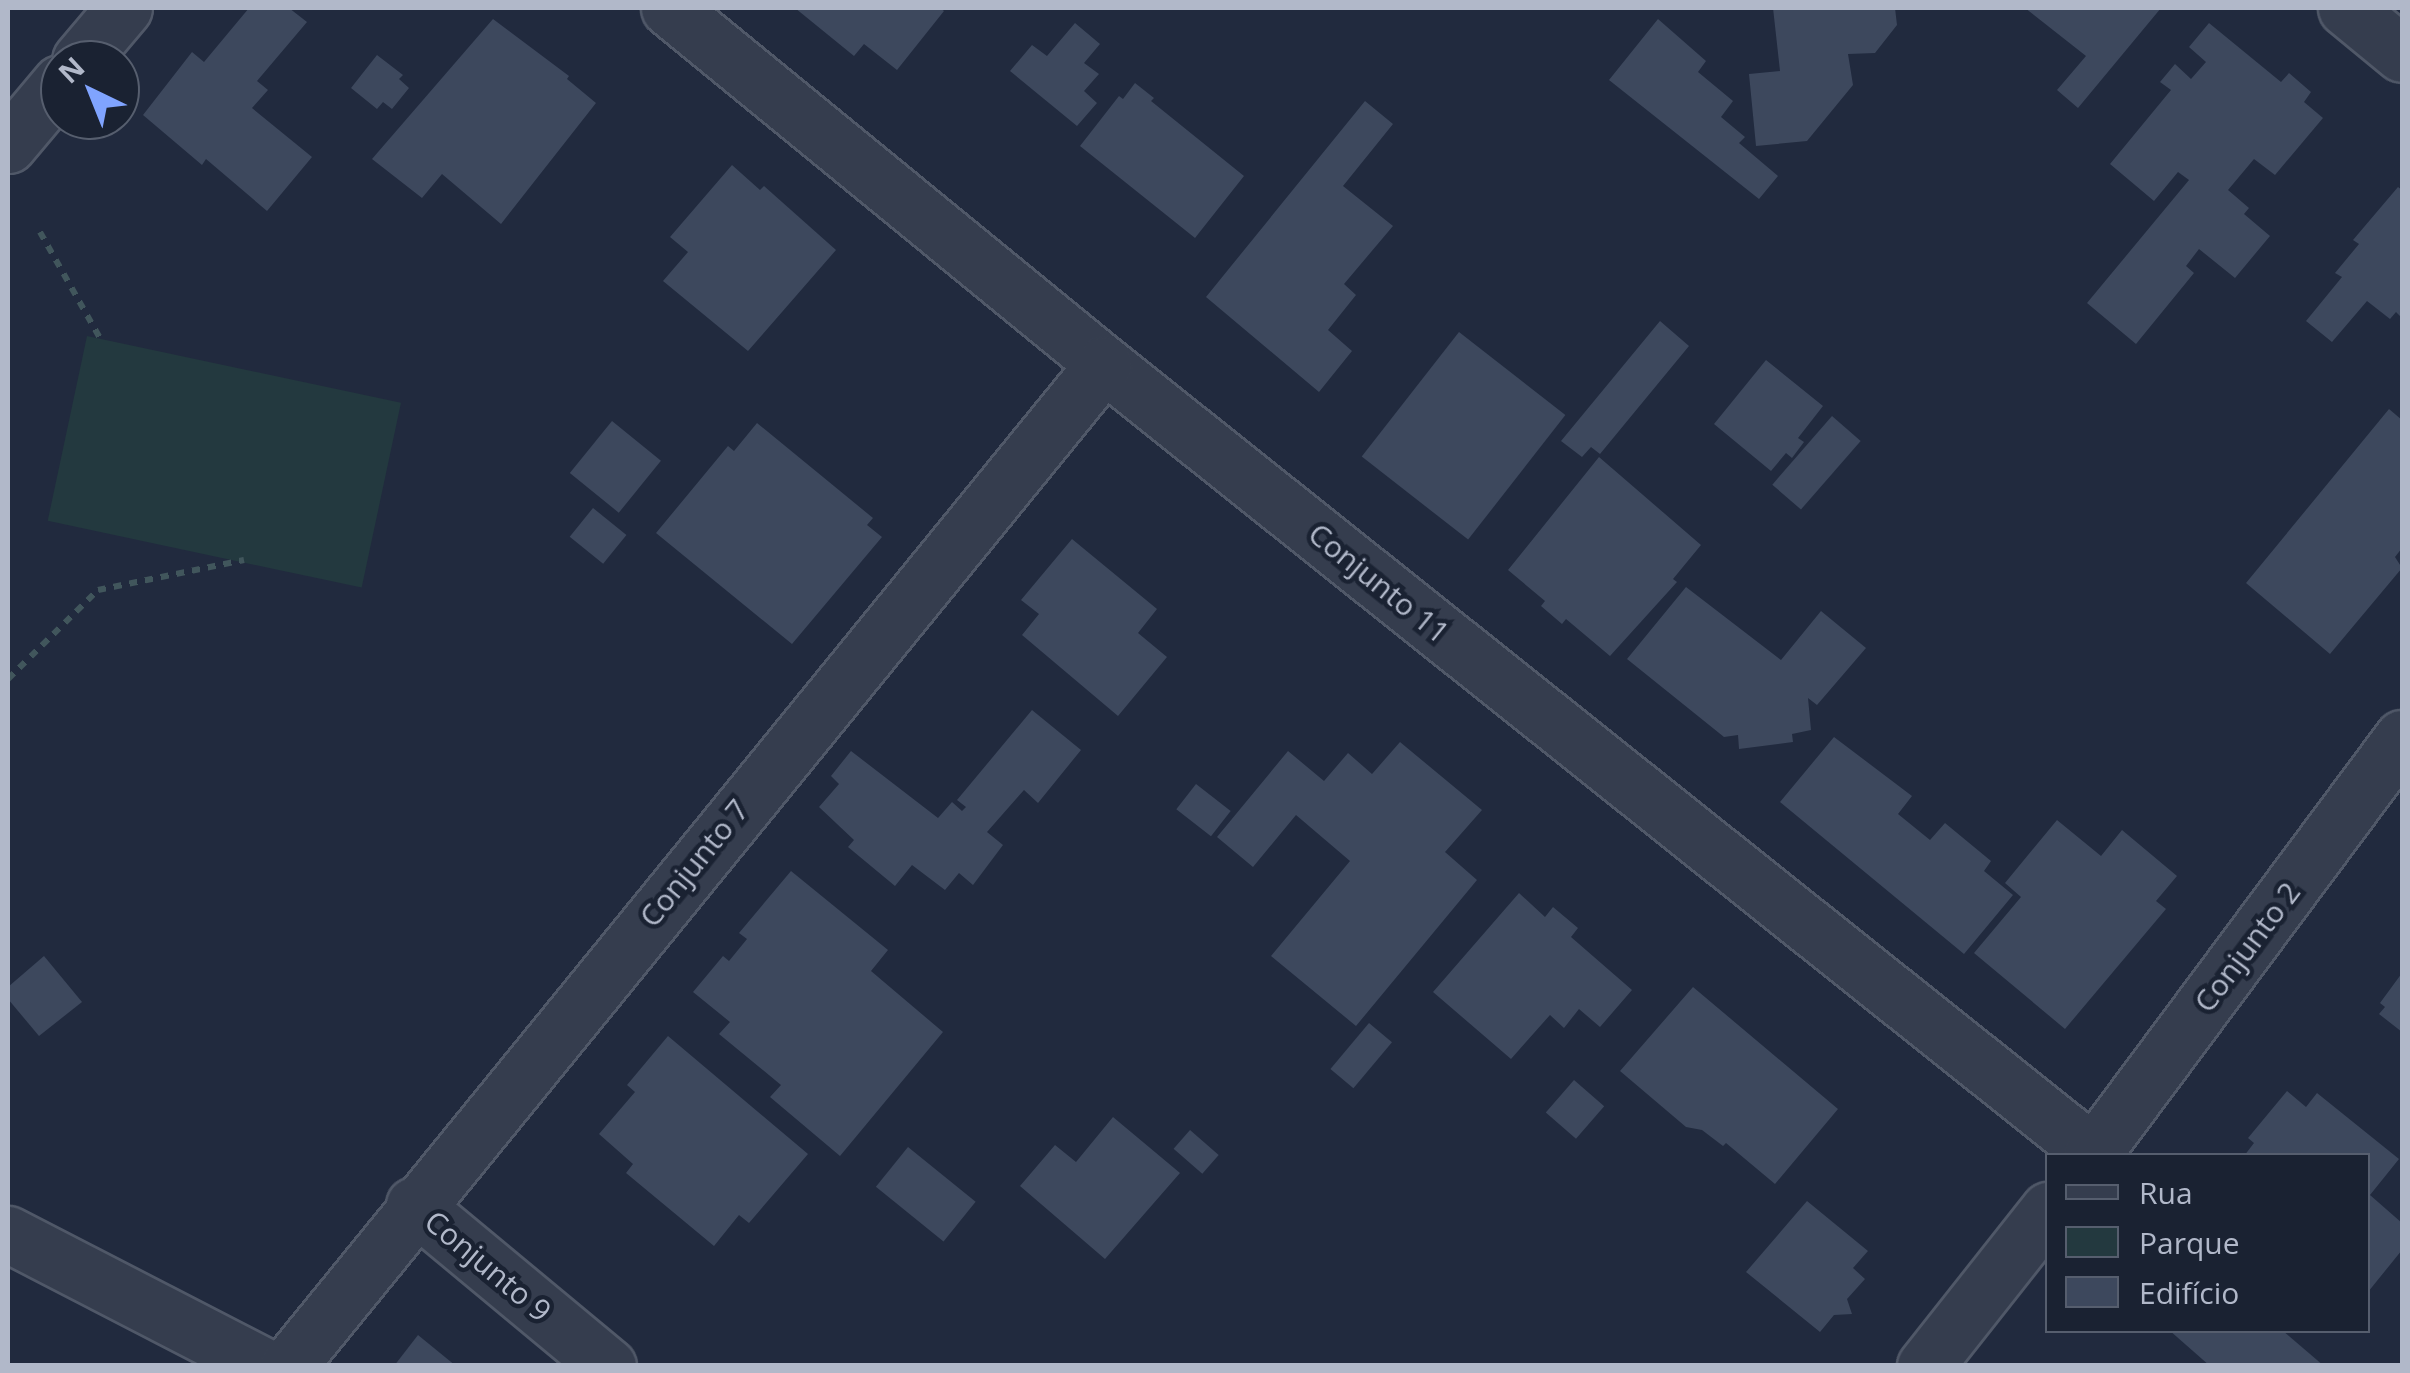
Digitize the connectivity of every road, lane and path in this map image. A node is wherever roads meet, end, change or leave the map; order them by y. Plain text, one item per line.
1 (124, 8) edge
2 (669, 8) edge
3 (2346, 8) edge
4 (97, 40) edge
5 (2402, 54) edge
6 (40, 107) edge
7 (8, 145) edge
8 (40, 232) dead end
9 (100, 338) dead end
10 (1104, 364) junction
11 (244, 560) dead end
12 (8, 679) edge
13 (2402, 740) edge
14 (2091, 1153) edge
15 (2093, 1153) edge
16 (414, 1205) junction
17 (2045, 1214) edge
18 (8, 1234) edge
19 (264, 1366) edge
20 (288, 1366) edge
21 (608, 1366) edge
22 (1925, 1366) edge

1 - 4 street
2 - 10 street, Conjunto 11
3 - 5 street
6 - 7 street
8 - 9 path
10 - 14 street, Conjunto 11
10 - 16 street, Conjunto 7
11 - 12 path
13 - 15 street, Conjunto 2
16 - 20 street, Conjunto 7
16 - 21 street, Conjunto 9
17 - 22 street
18 - 19 street

